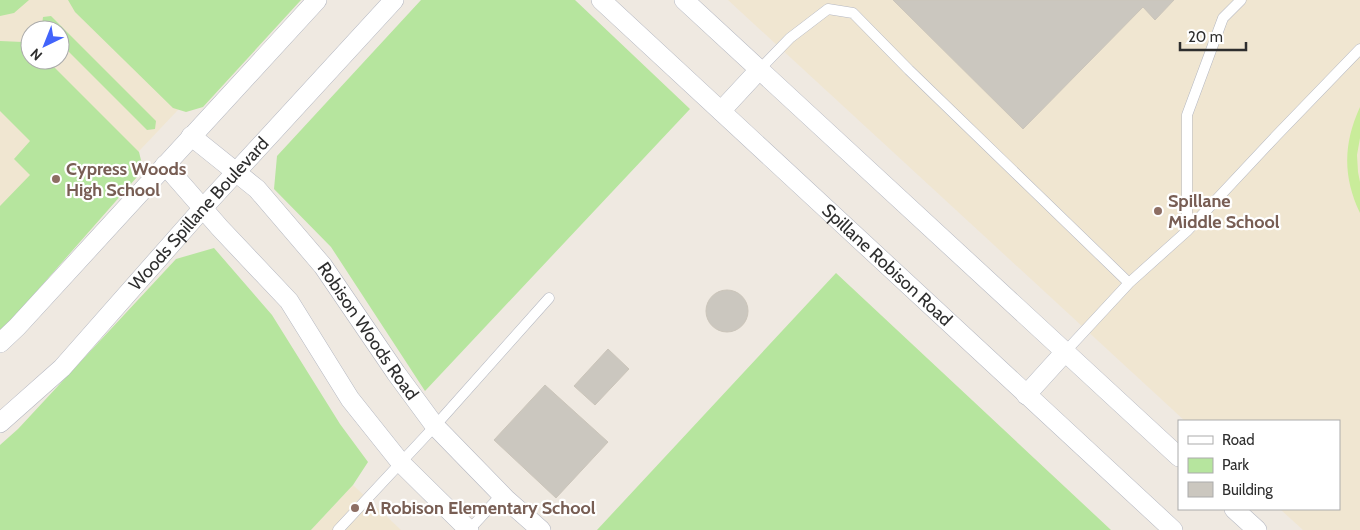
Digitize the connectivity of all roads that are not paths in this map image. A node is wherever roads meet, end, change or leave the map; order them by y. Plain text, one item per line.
1 (317, 0) edge
2 (394, 0) edge
3 (601, 0) edge
4 (684, 0) edge
5 (1242, 0) edge
6 (1360, 50) edge
7 (759, 70) junction
8 (721, 111) junction
9 (191, 136) junction
10 (165, 165) junction
11 (236, 172) junction
12 (203, 208) junction
13 (1187, 231) junction
14 (1129, 283) junction
15 (549, 298) dead end
16 (0, 343) edge
17 (1066, 352) junction
18 (1026, 395) junction
19 (0, 423) edge
20 (435, 426) junction
21 (1178, 456) edge
22 (401, 463) junction
23 (502, 494) junction
24 (1235, 510) edge
25 (338, 530) edge
26 (469, 530) edge
27 (541, 530) edge
28 (1173, 530) edge
29 (1257, 530) edge

1 - 9 street
2 - 11 street, Woods Spillane Boulevard
3 - 8 street, Spillane Robison Road
4 - 7 street
5 - 13 lane
6 - 13 lane
7 - 8 street
7 - 14 lane
7 - 17 street
8 - 18 street, Spillane Robison Road
9 - 10 street
9 - 11 street, Robison Woods Road
10 - 12 street
10 - 16 street
11 - 12 street, Woods Spillane Boulevard
11 - 20 street, Robison Woods Road
12 - 19 street, Woods Spillane Boulevard
12 - 22 street
13 - 14 lane
14 - 17 lane
15 - 20 lane
17 - 18 street
17 - 21 street
18 - 28 street, Spillane Robison Road
20 - 22 lane
20 - 23 street, Robison Woods Road
22 - 25 lane
22 - 26 street
23 - 26 lane
23 - 27 street, Robison Woods Road
24 - 29 street

